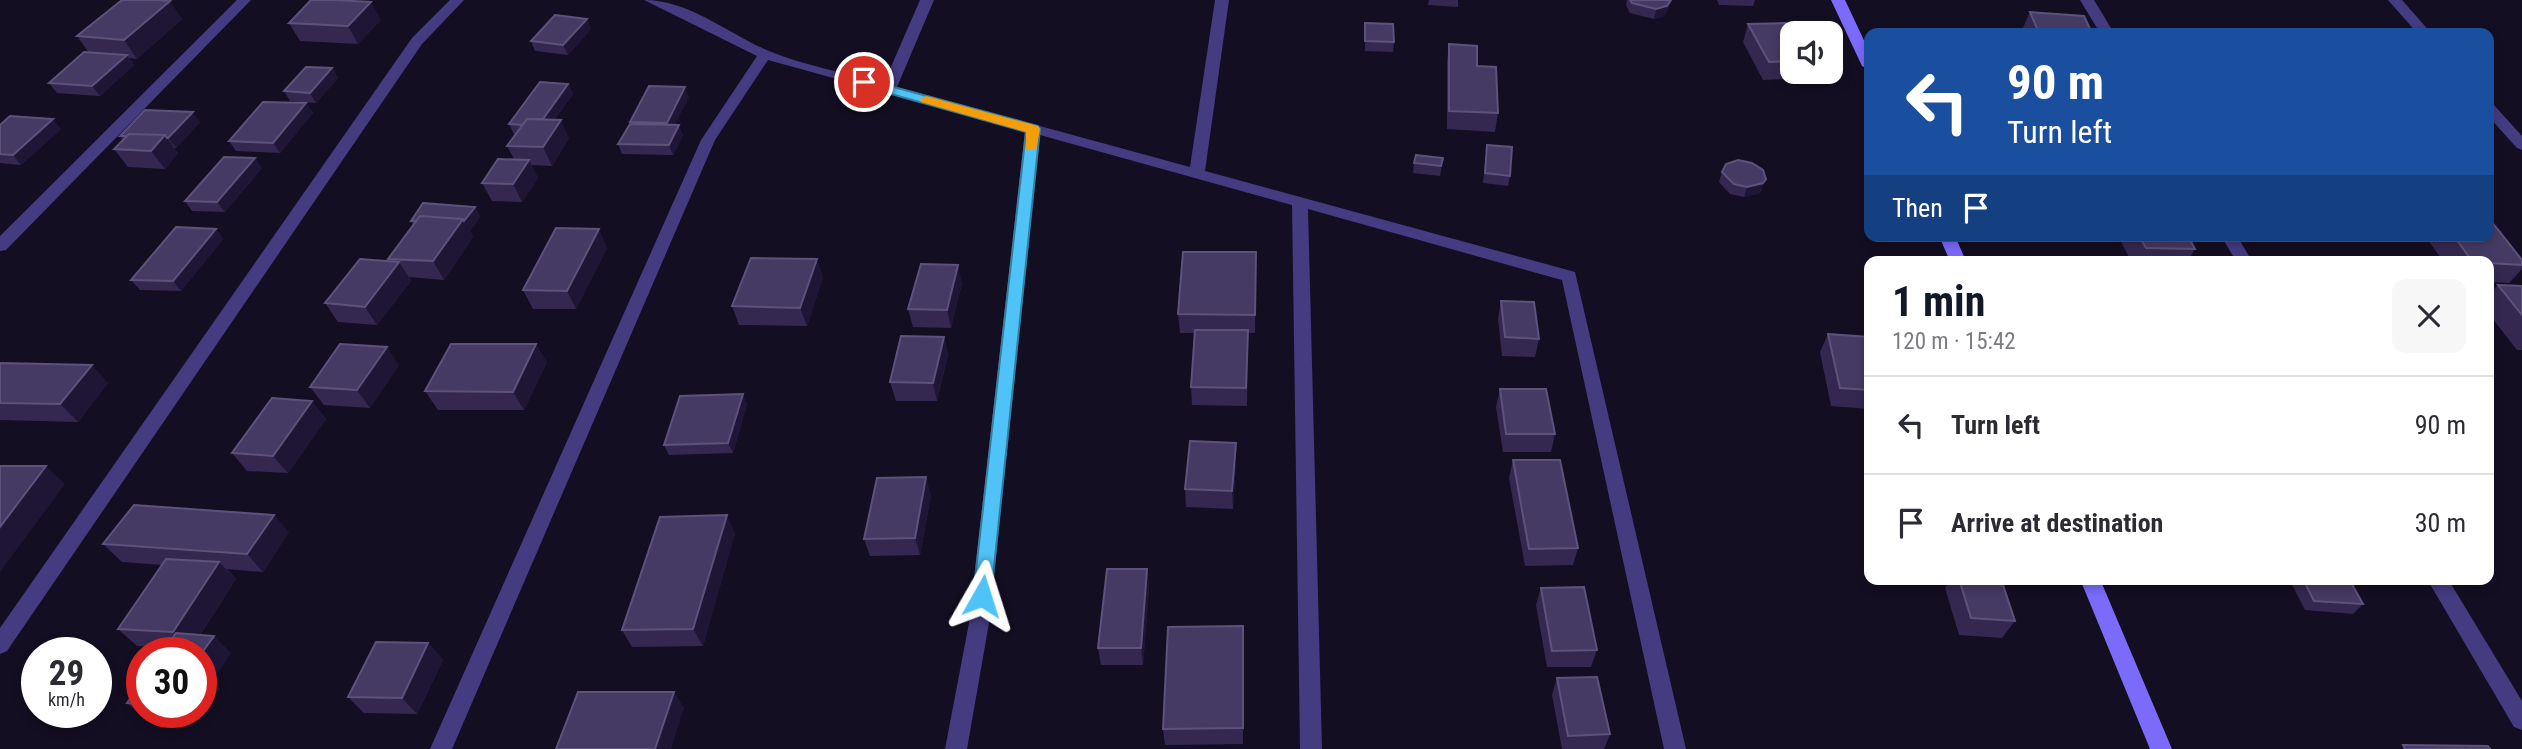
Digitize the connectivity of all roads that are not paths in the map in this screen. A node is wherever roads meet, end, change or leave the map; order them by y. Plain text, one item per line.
1 (244, 0) edge
2 (457, 0) edge
3 (651, 0) edge
4 (927, 0) edge
5 (1222, 0) edge
6 (1838, 0) edge
7 (2087, 0) edge
8 (2395, 0) edge
9 (2104, 28) edge
10 (2420, 28) edge
11 (765, 55) junction
12 (1864, 55) edge
13 (889, 89) junction
14 (2494, 114) edge
15 (1033, 129) junction
16 (2522, 145) edge
17 (1197, 174) junction
18 (1300, 203) junction
19 (0, 246) edge
20 (2093, 585) edge
21 (2441, 585) edge
22 (0, 645) edge
23 (2522, 720) edge
24 (441, 749) edge
25 (956, 749) edge
26 (1311, 749) edge
27 (1675, 749) edge
28 (2161, 749) edge

1 - 19 street
2 - 22 street
3 - 11 street
4 - 13 street
5 - 17 street
6 - 12 street
7 - 9 street
8 - 10 street
11 - 13 street
11 - 24 street
13 - 15 street
14 - 16 street
15 - 17 street
15 - 25 street
17 - 18 street
18 - 26 street
18 - 27 street
20 - 28 street
21 - 23 street

